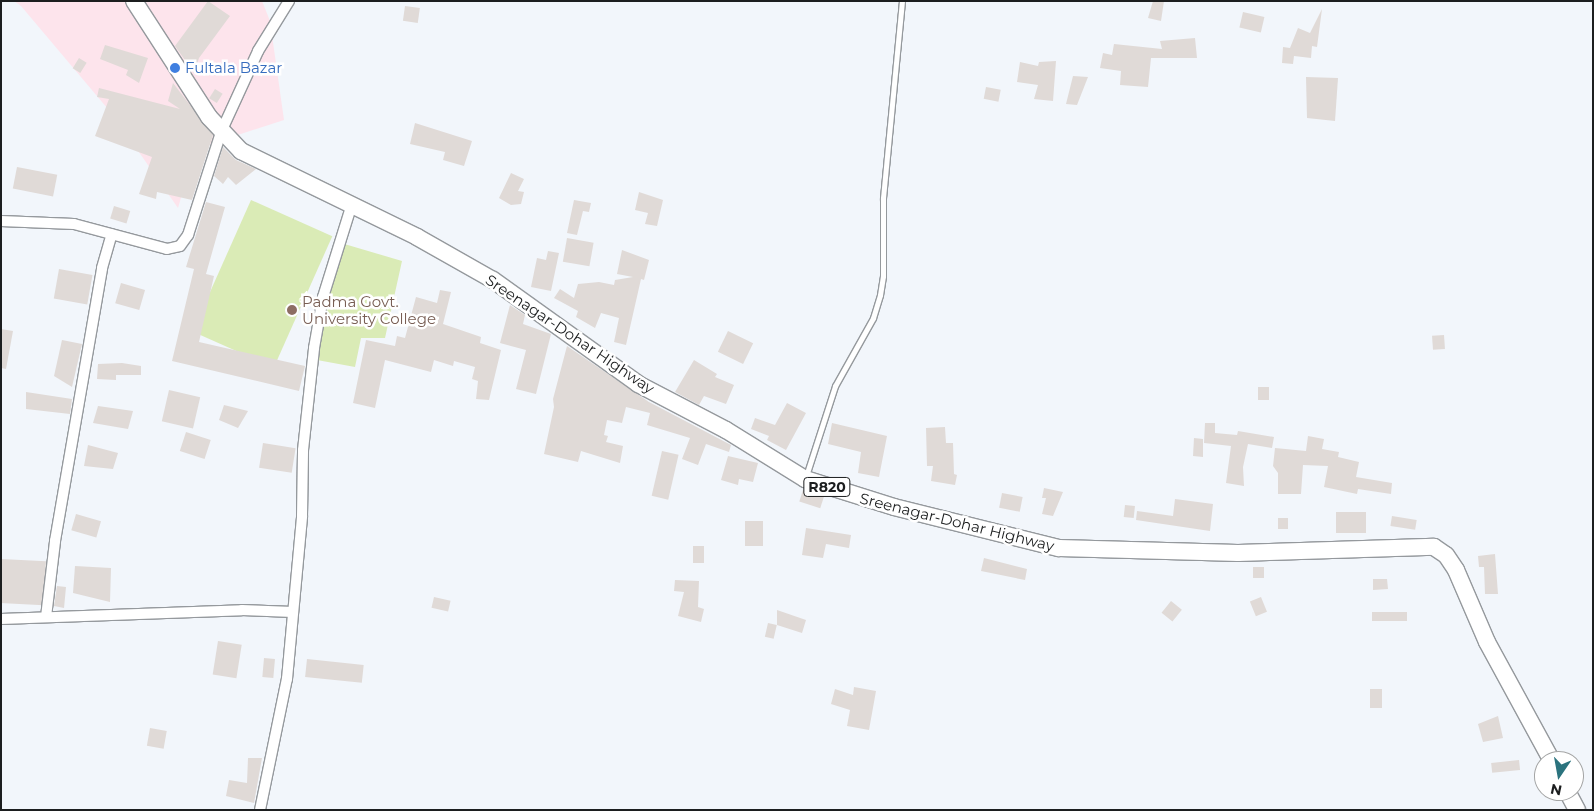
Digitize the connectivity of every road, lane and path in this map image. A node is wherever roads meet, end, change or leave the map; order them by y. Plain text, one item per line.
1 (134, 1) edge
2 (289, 1) edge
3 (902, 1) edge
4 (221, 132) junction
5 (351, 207) junction
6 (1, 220) edge
7 (112, 234) junction
8 (805, 478) junction
9 (293, 612) junction
10 (46, 617) junction
11 (1, 619) edge
12 (1547, 751) edge
13 (260, 810) edge

1 - 4 main road, Sreenagar-Dohar Highway / R820
2 - 4 street
3 - 8 lane
4 - 5 main road, Sreenagar-Dohar Highway / R820
4 - 7 street
5 - 8 main road, Sreenagar-Dohar Highway / R820
5 - 9 street
6 - 7 street
7 - 10 street
8 - 12 main road, Sreenagar-Dohar Highway / R820
9 - 10 street
9 - 13 street
10 - 11 street

